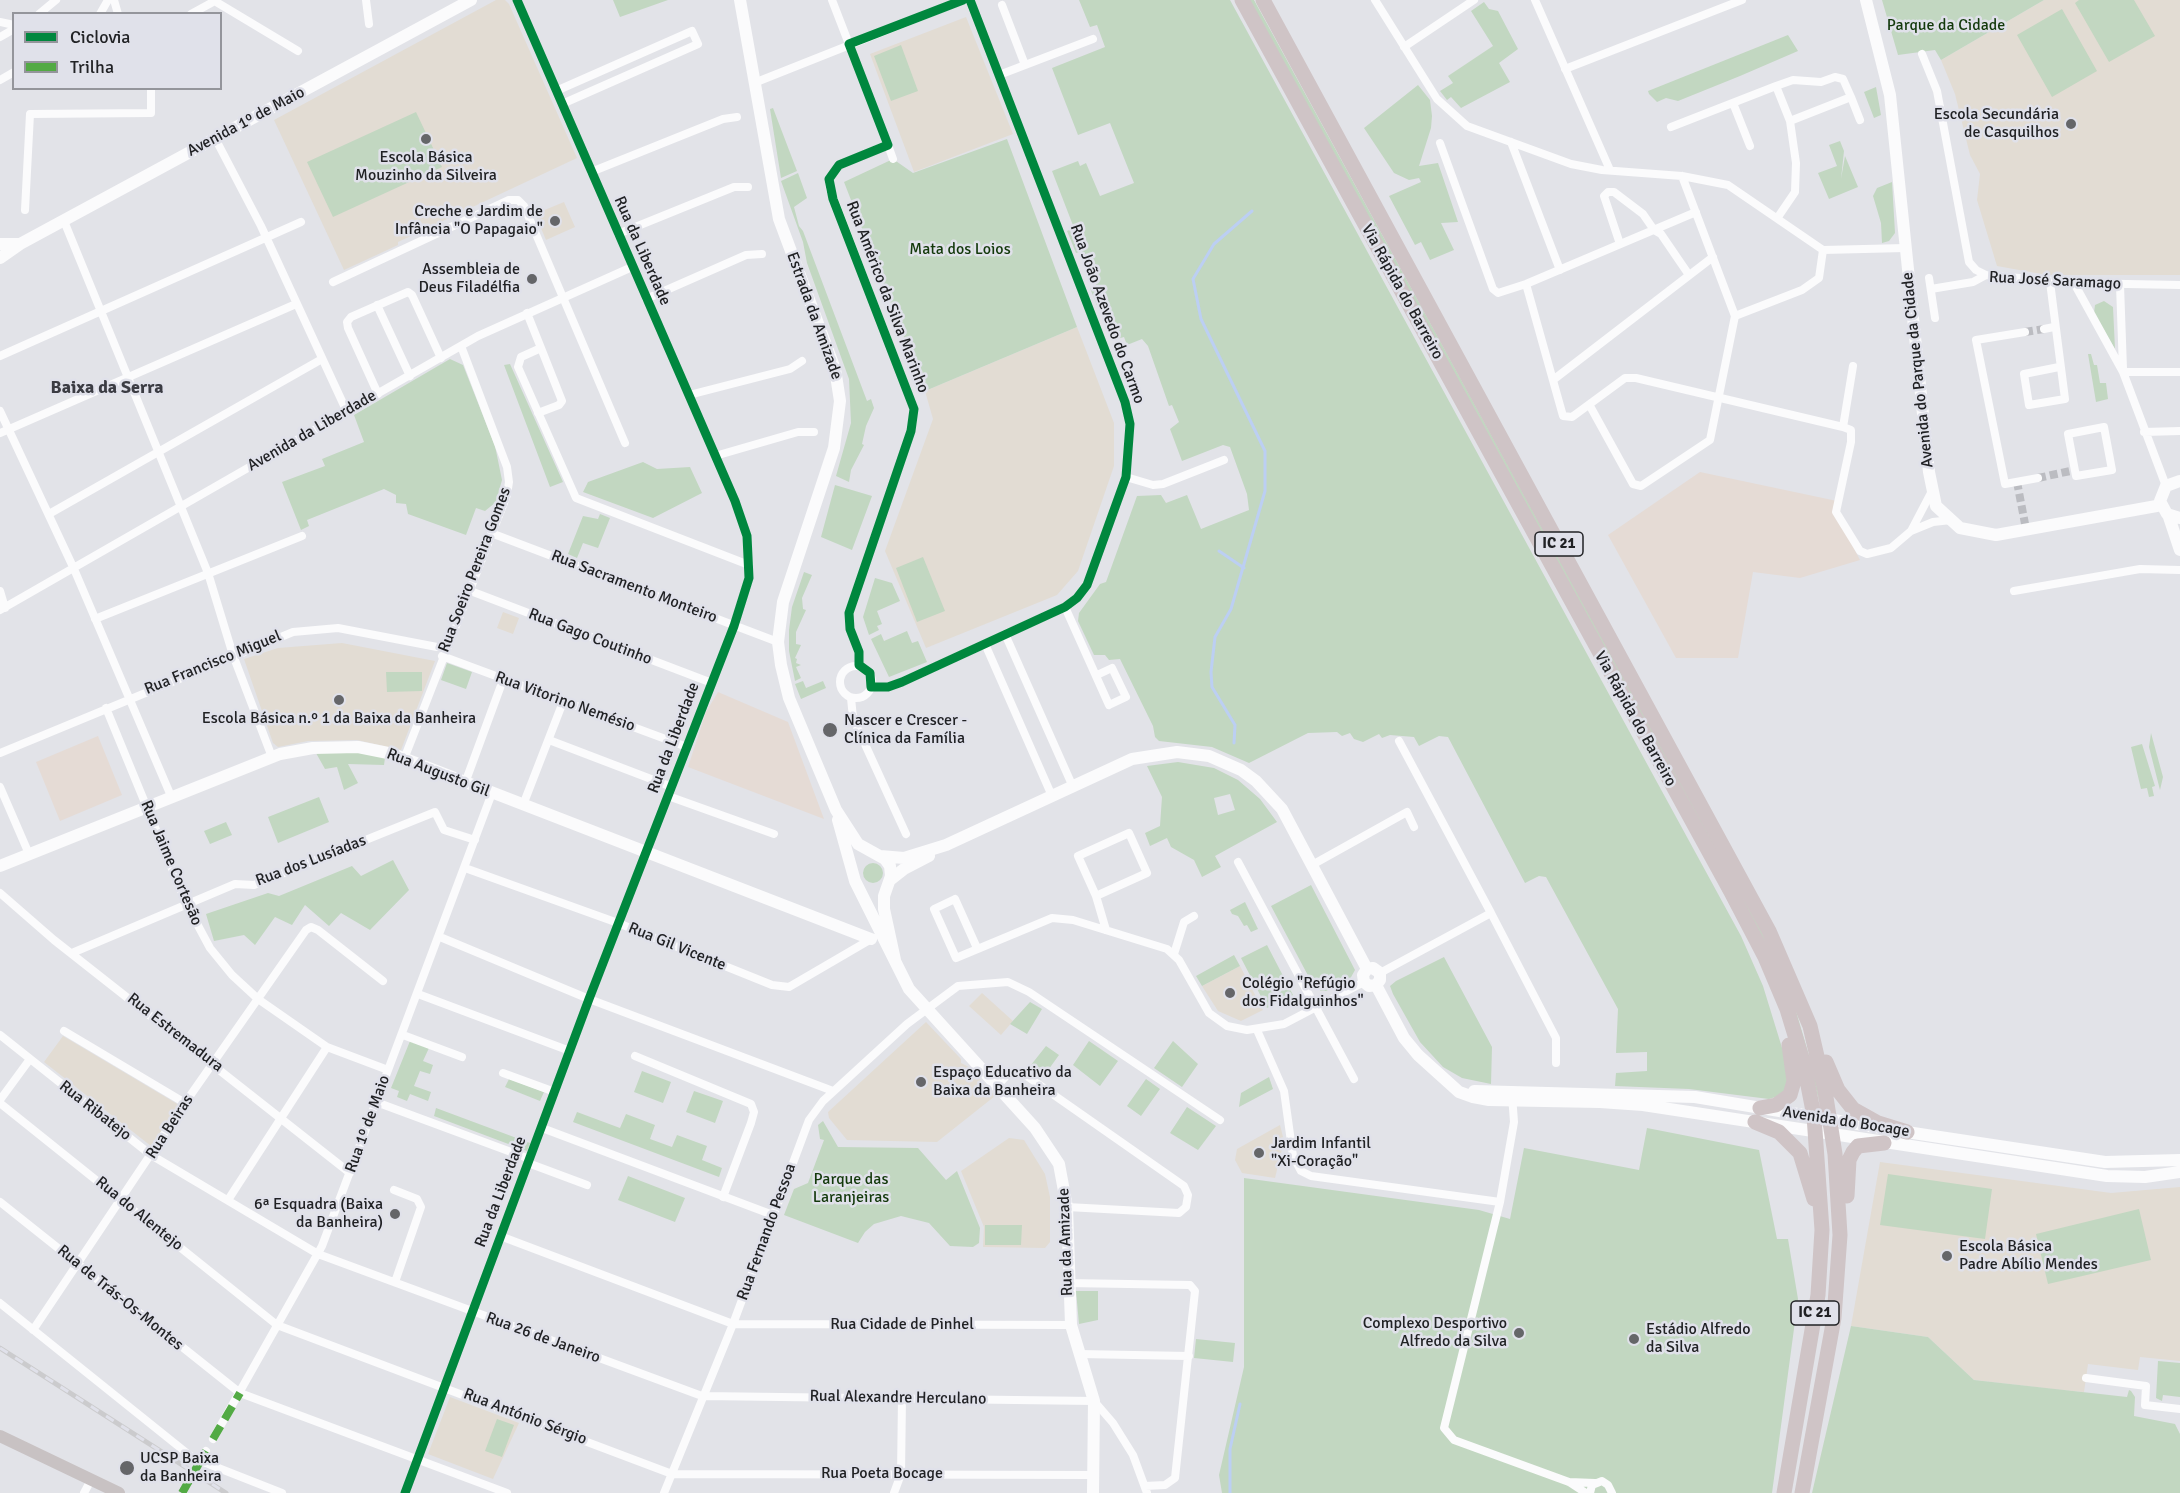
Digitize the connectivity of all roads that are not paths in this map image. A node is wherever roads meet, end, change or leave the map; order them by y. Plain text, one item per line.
1 (56, 0) edge
2 (366, 0) edge
3 (471, 0) edge
4 (517, 0) edge
5 (740, 0) edge
6 (832, 0) edge
7 (963, 0) edge
8 (970, 0) edge
9 (1242, 0) edge
10 (1263, 0) edge
11 (1375, 0) edge
12 (1474, 0) edge
13 (1534, 0) edge
14 (1742, 0) edge
15 (1866, 0) edge
16 (213, 1) edge
17 (1002, 5) dead end
18 (46, 10) edge
19 (194, 12) edge
20 (369, 24) dead end
21 (1093, 39) dead end
22 (849, 44) junction
23 (1404, 47) junction
24 (298, 51) dead end
25 (1922, 54) dead end
26 (1025, 65) junction
27 (1565, 69) junction
28 (999, 75) junction
29 (754, 83) junction
30 (1776, 86) junction
31 (151, 90) edge
32 (556, 91) junction
33 (1851, 97) junction
34 (1733, 103) junction
35 (562, 104) junction
36 (737, 117) dead end
37 (1860, 120) dead end
38 (1790, 121) junction
39 (1671, 127) dead end
40 (216, 138) junction
41 (1511, 142) junction
42 (1440, 143) dead end
43 (888, 145) junction
44 (1749, 146) dead end
45 (893, 159) dead end
46 (1610, 171) junction
47 (591, 172) junction
48 (1682, 176) junction
49 (748, 187) dead end
50 (25, 210) dead end
51 (1696, 212) junction
52 (1779, 217) junction
53 (64, 221) junction
54 (301, 222) dead end
55 (1654, 230) junction
56 (618, 234) junction
57 (266, 237) junction
58 (0, 244) edge
59 (20, 244) junction
60 (1620, 244) junction
61 (1905, 248) junction
62 (1823, 250) junction
63 (762, 254) dead end
64 (1713, 257) junction
65 (0, 258) edge
66 (632, 267) junction
67 (1560, 270) junction
68 (1689, 275) junction
69 (1986, 275) junction
70 (1929, 278) dead end
71 (333, 282) dead end
72 (2050, 282) junction
73 (2074, 283) junction
74 (1526, 284) junction
75 (2120, 285) junction
76 (2180, 285) edge
77 (1931, 289) junction
78 (563, 297) junction
79 (646, 299) junction
80 (296, 303) junction
81 (377, 305) junction
82 (100, 311) junction
83 (527, 313) junction
84 (1735, 316) junction
85 (1935, 318) dead end
86 (2054, 327) junction
87 (2044, 329) tunnel mouth
88 (2025, 332) tunnel mouth
89 (461, 346) junction
90 (541, 348) junction
91 (0, 356) edge
92 (441, 358) junction
93 (322, 359) junction
94 (802, 361) dead end
95 (1853, 366) dead end
96 (2059, 368) junction
97 (2123, 372) junction
98 (2180, 372) edge
99 (410, 376) junction
100 (127, 377) junction
101 (1552, 380) junction
102 (378, 394) junction
103 (689, 395) junction
104 (1718, 400) junction
105 (1590, 406) junction
106 (0, 411) edge
107 (347, 412) junction
108 (538, 413) junction
109 (1843, 427) junction
110 (4, 431) edge
111 (2180, 431) edge
112 (814, 432) dead end
113 (2144, 432) junction
114 (625, 443) dead end
115 (158, 452) junction
116 (715, 456) junction
117 (1224, 460) dead end
118 (2112, 470) joint
119 (1126, 477) junction
120 (2038, 478) tunnel mouth
121 (2180, 481) edge
122 (2166, 486) junction
123 (1933, 489) junction
124 (180, 506) junction
125 (2170, 512) edge
126 (49, 514) junction
127 (1951, 520) junction
128 (1911, 531) junction
129 (491, 533) junction
130 (302, 537) dead end
131 (2180, 550) edge
132 (749, 565) junction
133 (74, 569) junction
134 (2180, 570) edge
135 (208, 573) junction
136 (468, 590) junction
137 (0, 591) edge
138 (2014, 591) dead end
139 (1065, 607) junction
140 (3, 609) edge
141 (95, 619) junction
142 (734, 626) junction
143 (1005, 634) junction
144 (778, 642) junction
145 (984, 644) junction
146 (437, 647) dead end
147 (233, 655) junction
148 (442, 656) junction
149 (859, 665) junction
150 (1097, 675) dead end
151 (503, 680) junction
152 (712, 683) junction
153 (871, 687) junction
154 (129, 697) junction
155 (789, 698) joint
156 (851, 698) junction
157 (563, 702) junction
158 (106, 708) junction
159 (549, 740) junction
160 (1399, 741) dead end
161 (687, 747) junction
162 (0, 753) edge
163 (272, 757) junction
164 (404, 759) junction
165 (465, 783) junction
166 (0, 787) edge
167 (1072, 787) junction
168 (670, 791) junction
169 (492, 793) junction
170 (171, 796) junction
171 (1052, 796) junction
172 (523, 805) junction
173 (147, 806) junction
174 (836, 810) junction
175 (1414, 827) dead end
176 (774, 834) dead end
177 (906, 834) dead end
178 (475, 840) junction
179 (945, 845) junction
180 (646, 852) junction
181 (29, 854) junction
182 (878, 855) junction
183 (1239, 862) dead end
184 (1312, 865) junction
185 (0, 866) edge
186 (465, 868) junction
187 (856, 881) junction
188 (889, 882) junction
189 (0, 893) edge
190 (1096, 896) junction
191 (186, 905) junction
192 (1491, 913) junction
193 (1194, 916) dead end
194 (618, 923) junction
195 (1106, 930) junction
196 (876, 936) junction
197 (440, 937) junction
198 (977, 948) junction
199 (72, 953) junction
200 (1174, 954) junction
201 (895, 960) junction
202 (1372, 978) junction
203 (383, 981) dead end
204 (418, 994) junction
205 (258, 999) junction
206 (589, 999) junction
207 (1317, 1007) junction
208 (924, 1009) junction
209 (1786, 1010) junction
210 (1810, 1026) junction
211 (1257, 1030) junction
212 (64, 1031) dead end
213 (0, 1035) edge
214 (403, 1035) junction
215 (327, 1047) junction
216 (570, 1051) junction
217 (635, 1056) dead end
218 (462, 1057) dead end
219 (30, 1059) junction
220 (214, 1063) junction
221 (1556, 1063) dead end
222 (388, 1070) junction
223 (503, 1073) dead end
224 (1354, 1079) dead end
225 (997, 1086) junction
226 (833, 1091) junction
227 (555, 1092) junction
228 (1512, 1096) junction
229 (0, 1102) edge
230 (376, 1102) junction
231 (185, 1103) junction
232 (1757, 1115) junction
233 (281, 1118) junction
234 (1220, 1120) dead end
235 (1822, 1125) junction
236 (542, 1128) junction
237 (1907, 1132) junction
238 (1884, 1143) junction
239 (151, 1155) junction
240 (2180, 1160) edge
241 (529, 1161) junction
242 (2180, 1172) edge
243 (350, 1173) junction
244 (587, 1185) dead end
245 (394, 1190) dead end
246 (723, 1197) junction
247 (121, 1200) junction
248 (228, 1200) junction
249 (0, 1202) edge
250 (1500, 1202) junction
251 (1067, 1207) junction
252 (773, 1215) junction
253 (1822, 1230) junction
254 (1840, 1235) junction
255 (500, 1236) junction
256 (318, 1254) junction
257 (78, 1263) junction
258 (395, 1282) junction
259 (1067, 1283) junction
260 (0, 1303) edge
261 (471, 1311) junction
262 (733, 1323) junction
263 (278, 1325) junction
264 (1071, 1325) junction
265 (33, 1330) junction
266 (1079, 1354) junction
267 (1189, 1356) junction
268 (2086, 1378) dead end
269 (443, 1386) junction
270 (240, 1393) junction
271 (702, 1396) junction
272 (902, 1398) junction
273 (1094, 1401) junction
274 (2180, 1409) edge
275 (0, 1436) edge
276 (213, 1439) dead end
277 (417, 1459) junction
278 (672, 1474) junction
279 (901, 1474) junction
280 (1093, 1475) junction
281 (91, 1480) junction
282 (1569, 1482) junction
283 (1595, 1483) junction
284 (1146, 1490) edge
285 (84, 1493) edge
286 (119, 1493) edge
287 (282, 1493) edge
288 (405, 1493) edge
289 (507, 1493) edge
290 (664, 1493) edge
291 (894, 1493) edge
292 (1093, 1493) edge
293 (1588, 1493) edge
294 (1612, 1493) edge
295 (1784, 1493) edge
296 (1802, 1493) edge

1 - 18 street
2 - 20 street
3 - 40 main road, Avenida 1º de Maio
4 - 32 street, Rua da Liberdade
5 - 29 main road, Estrada da Amizade
6 - 22 street
7 - 22 street
8 - 28 street, Rua João Azevedo do Carmo
9 - 209 highway, Via Rápida do Barreiro / IC 21
10 - 210 highway, Via Rápida do Barreiro / IC 21
11 - 23 street
12 - 23 street
13 - 27 street
14 - 27 street
15 - 61 main road, Avenida do Parque da Cidade
16 - 19 street
16 - 24 street
17 - 26 street
21 - 26 street
22 - 29 street
22 - 43 street
23 - 41 street
25 - 69 street
26 - 28 street
27 - 46 street
28 - 119 street, Rua João Azevedo do Carmo
29 - 144 main road, Estrada da Amizade
30 - 33 street
30 - 34 street
30 - 38 street
31 - 50 street
32 - 35 street, Rua da Liberdade
32 - 35 street
33 - 37 street
33 - 38 street
34 - 39 street
34 - 44 street
35 - 47 street, Rua da Liberdade
36 - 47 street
38 - 52 street
40 - 53 main road, Avenida 1º de Maio
40 - 57 street
41 - 46 street
41 - 67 street
42 - 74 street
43 - 45 street
43 - 149 street, Rua Américo da Silva Marinho
46 - 48 street
47 - 56 street, Rua da Liberdade
48 - 51 street
48 - 52 street
49 - 56 street
51 - 55 street
51 - 64 street
52 - 62 street
53 - 59 main road, Avenida 1º de Maio
53 - 82 street
54 - 57 street
55 - 60 street
55 - 60 street
55 - 68 street
56 - 66 street, Rua da Liberdade
57 - 80 street
57 - 82 street
58 - 59 main road, Avenida 1º de Maio
59 - 65 main road, Avenida 1º de Maio
60 - 67 street
61 - 62 street
61 - 123 main road, Avenida do Parque da Cidade
62 - 84 street
63 - 79 street
64 - 68 street
64 - 84 street
66 - 78 street, Avenida da Liberdade
66 - 79 street, Rua da Liberdade
67 - 74 street
68 - 101 street
69 - 72 street, Rua José Saramago
69 - 77 street, Rua José Saramago
70 - 77 street
71 - 78 street
72 - 73 street, Rua José Saramago
72 - 86 street
73 - 75 street, Rua José Saramago
73 - 97 street
74 - 101 street
75 - 76 street, Rua José Saramago
75 - 97 street
77 - 85 street
78 - 83 street, Avenida da Liberdade
78 - 114 street
79 - 103 street, Rua da Liberdade
80 - 93 street
80 - 100 street
81 - 92 street
81 - 99 street
81 - 102 street
82 - 91 street
82 - 100 street
83 - 89 street, Avenida da Liberdade
83 - 90 street
84 - 104 street
86 - 87 street
86 - 96 street
88 - 120 street
89 - 92 street, Avenida da Liberdade
89 - 129 street, Rua Soeiro Pereira Gomes
90 - 108 street
90 - 108 street
92 - 99 street, Avenida da Liberdade
93 - 107 street
93 - 115 street
94 - 103 street
95 - 109 street
96 - 96 street
97 - 98 street
97 - 113 street
99 - 102 street, Avenida da Liberdade
100 - 110 street
100 - 115 street
101 - 105 street
102 - 107 street, Avenida da Liberdade
103 - 116 street, Rua da Liberdade
104 - 105 street
104 - 105 street
104 - 109 street
106 - 110 street
107 - 124 street, Avenida da Liberdade
108 - 132 street
109 - 128 street
110 - 126 street
111 - 113 street
112 - 116 street
113 - 122 street
115 - 124 street
115 - 126 street
116 - 132 street, Rua da Liberdade
117 - 119 street
118 - 118 street
119 - 139 street, Rua João Azevedo do Carmo
121 - 122 main road
122 - 125 main road
123 - 127 main road, Avenida do Parque da Cidade
123 - 128 street
124 - 133 street, Avenida da Liberdade
124 - 135 street
125 - 127 main road
125 - 131 main road
126 - 133 street
127 - 128 street
129 - 136 street, Rua Soeiro Pereira Gomes
129 - 142 street, Rua Sacramento Monteiro
130 - 135 street
132 - 142 street, Rua da Liberdade
133 - 140 street, Avenida da Liberdade
133 - 141 street
134 - 138 street
135 - 141 street
135 - 147 street
136 - 148 street, Rua Soeiro Pereira Gomes
136 - 152 street, Rua Gago Coutinho
137 - 140 street
139 - 143 street, Rua João Azevedo do Carmo
139 - 150 street
141 - 154 street
142 - 144 street, Rua Sacramento Monteiro
142 - 152 street, Rua da Liberdade
143 - 145 street, Rua João Azevedo do Carmo
143 - 167 street
144 - 155 main road, Estrada da Amizade
145 - 153 street, Rua João Azevedo do Carmo
145 - 171 street
146 - 147 street, Rua Francisco Miguel
147 - 154 street, Rua Francisco Miguel
147 - 163 street
148 - 151 street, Rua Vitorino Nemésio
148 - 164 street, Rua Soeiro Pereira Gomes
149 - 153 street
149 - 156 street
151 - 157 street, Rua Vitorino Nemésio
151 - 165 street
152 - 161 street, Rua da Liberdade
153 - 156 street
154 - 158 street, Rua Francisco Miguel
154 - 170 street
155 - 174 main road, Rua da Amizade
156 - 177 street
157 - 159 street
157 - 161 street, Rua Vitorino Nemésio
158 - 162 street, Rua Francisco Miguel
158 - 173 street, Rua Jaime Cortesão
159 - 168 street
159 - 172 street
160 - 192 street
161 - 168 street, Rua da Liberdade
163 - 164 main road, Rua Augusto Gil
163 - 170 main road, Rua Augusto Gil
164 - 165 main road, Rua Augusto Gil
165 - 169 main road, Rua Augusto Gil
166 - 181 street
167 - 171 main road, Avenida do Bocage
167 - 184 main road, Avenida do Bocage
168 - 176 street
168 - 180 street, Rua da Liberdade
169 - 172 main road, Rua Augusto Gil
169 - 178 street, Rua 1º de Maio
170 - 173 main road, Rua Augusto Gil
171 - 179 main road, Avenida do Bocage
172 - 180 main road, Rua Augusto Gil
173 - 181 main road, Rua Augusto Gil
173 - 191 street, Rua Jaime Cortesão
174 - 182 main road, Rua da Amizade
174 - 187 main road, Rua da Amizade
175 - 184 street
178 - 186 street, Rua 1º de Maio
178 - 191 street, Rua dos Lusíadas
179 - 182 main road
179 - 188 main road
180 - 194 street, Rua da Liberdade
180 - 196 main road, Rua Augusto Gil
181 - 185 main road, Rua Augusto Gil
182 - 187 main road
182 - 188 main road, Rua da Amizade
183 - 207 street
184 - 202 main road, Avenida do Bocage
186 - 194 street, Rua Gil Vicente
186 - 197 street, Rua 1º de Maio
187 - 188 main road
187 - 196 main road, Rua da Amizade
188 - 201 main road, Rua da Amizade
189 - 199 street, Rua Estremadura
190 - 190 street
190 - 195 street
191 - 199 street, Rua dos Lusíadas
191 - 205 street, Rua Jaime Cortesão
192 - 202 street
192 - 221 street
193 - 200 street
194 - 196 street, Rua Gil Vicente
194 - 206 street, Rua da Liberdade
195 - 198 street
195 - 200 street
196 - 201 main road, Rua da Amizade
197 - 204 street, Rua 1º de Maio
197 - 206 street
198 - 198 street
199 - 220 street, Rua Estremadura
200 - 211 street
201 - 208 main road, Rua da Amizade
202 - 207 street
202 - 228 main road, Avenida do Bocage
203 - 205 street, Rua Beiras
204 - 214 street, Rua 1º de Maio
204 - 216 street
205 - 215 street, Rua Jaime Cortesão
205 - 220 street, Rua Beiras
206 - 216 street, Rua da Liberdade
206 - 226 street
207 - 211 street
207 - 224 street
208 - 225 main road, Rua da Amizade
208 - 226 street, Rua Fernando Pessoa
208 - 234 street, Rua Fernando Pessoa
209 - 232 highway
209 - 235 highway, Via Rápida do Barreiro / IC 21
210 - 235 highway, Via Rápida do Barreiro / IC 21
210 - 237 highway
211 - 250 street
212 - 231 street
213 - 219 street, Rua Ribatejo
214 - 218 street
214 - 222 street, Rua 1º de Maio
215 - 222 street, Rua Jaime Cortesão
215 - 233 street
216 - 227 street, Rua da Liberdade
217 - 246 street
219 - 229 street
219 - 239 street, Rua Ribatejo
220 - 231 street, Rua Beiras
220 - 233 street, Rua Estremadura
222 - 230 street, Rua 1º de Maio
223 - 227 street
225 - 251 main road, Rua da Amizade
225 - 251 street
226 - 252 street, Rua Fernando Pessoa
227 - 236 street, Rua da Liberdade
228 - 232 main road, Avenida do Bocage
228 - 250 street
229 - 247 street, Rua do Alentejo
230 - 241 street
230 - 243 street, Rua 1º de Maio
231 - 239 street, Rua Beiras
232 - 235 main road, Avenida do Bocage
232 - 253 highway
233 - 243 street, Rua Estremadura
233 - 248 street
235 - 237 main road, Avenida do Bocage
235 - 238 main road, Avenida do Bocage
235 - 253 highway, Via Rápida do Barreiro / IC 21
235 - 254 highway, Via Rápida do Barreiro / IC 21
236 - 241 street, Rua da Liberdade
236 - 246 street
237 - 240 main road, Avenida do Bocage
238 - 242 main road, Avenida do Bocage
238 - 254 highway
239 - 247 street, Rua Beiras
239 - 248 street, Rua Ribatejo
241 - 244 street
241 - 255 street, Rua da Liberdade
243 - 256 street, Rua 1º de Maio
245 - 258 street
246 - 252 street
247 - 257 street, Rua Beiras
247 - 263 street, Rua do Alentejo
248 - 256 street, Rua Ribatejo
249 - 257 street, Rua de Trás-Os-Montes
250 - 282 street
251 - 259 main road, Rua da Amizade
252 - 262 street, Rua Fernando Pessoa
253 - 295 highway, Via Rápida do Barreiro / IC 21
254 - 296 highway, Via Rápida do Barreiro / IC 21
255 - 261 street, Rua da Liberdade
255 - 262 street
256 - 258 street, Rua 26 de Janeiro
256 - 263 street, Rua 1º de Maio
257 - 265 street, Rua Beiras
257 - 270 street, Rua de Trás-Os-Montes
258 - 261 street, Rua 26 de Janeiro
259 - 264 main road, Rua da Amizade
259 - 267 street
260 - 265 street
261 - 269 street, Rua da Liberdade
261 - 271 street, Rua 26 de Janeiro
262 - 264 street, Rua Cidade de Pinhel
262 - 271 street, Rua Fernando Pessoa
263 - 269 street, Rua António Sérgio
263 - 270 street, Rua 1º de Maio
264 - 266 main road, Rua da Amizade
265 - 287 street
266 - 267 street
266 - 273 main road, Rua da Amizade
267 - 284 street
268 - 274 street
269 - 277 street, Rua da Liberdade
269 - 278 street, Rua António Sérgio
270 - 276 street, Rua 1º de Maio
270 - 277 street, Rua de Trás-Os-Montes
271 - 272 street, Rual Alexandre Herculano
271 - 278 street, Rua Fernando Pessoa
272 - 273 street, Rual Alexandre Herculano
272 - 279 street
273 - 280 main road
273 - 284 street, Rua da Amizade
275 - 281 main road
277 - 288 street, Rua da Liberdade
277 - 289 street, Rua de Trás-Os-Montes
278 - 279 street, Rua Poeta Bocage
278 - 290 street, Rua Fernando Pessoa
279 - 280 street, Rua Poeta Bocage
279 - 291 street
280 - 292 main road
281 - 285 street
281 - 286 main road
282 - 283 street
282 - 293 street
283 - 293 street
283 - 294 street

